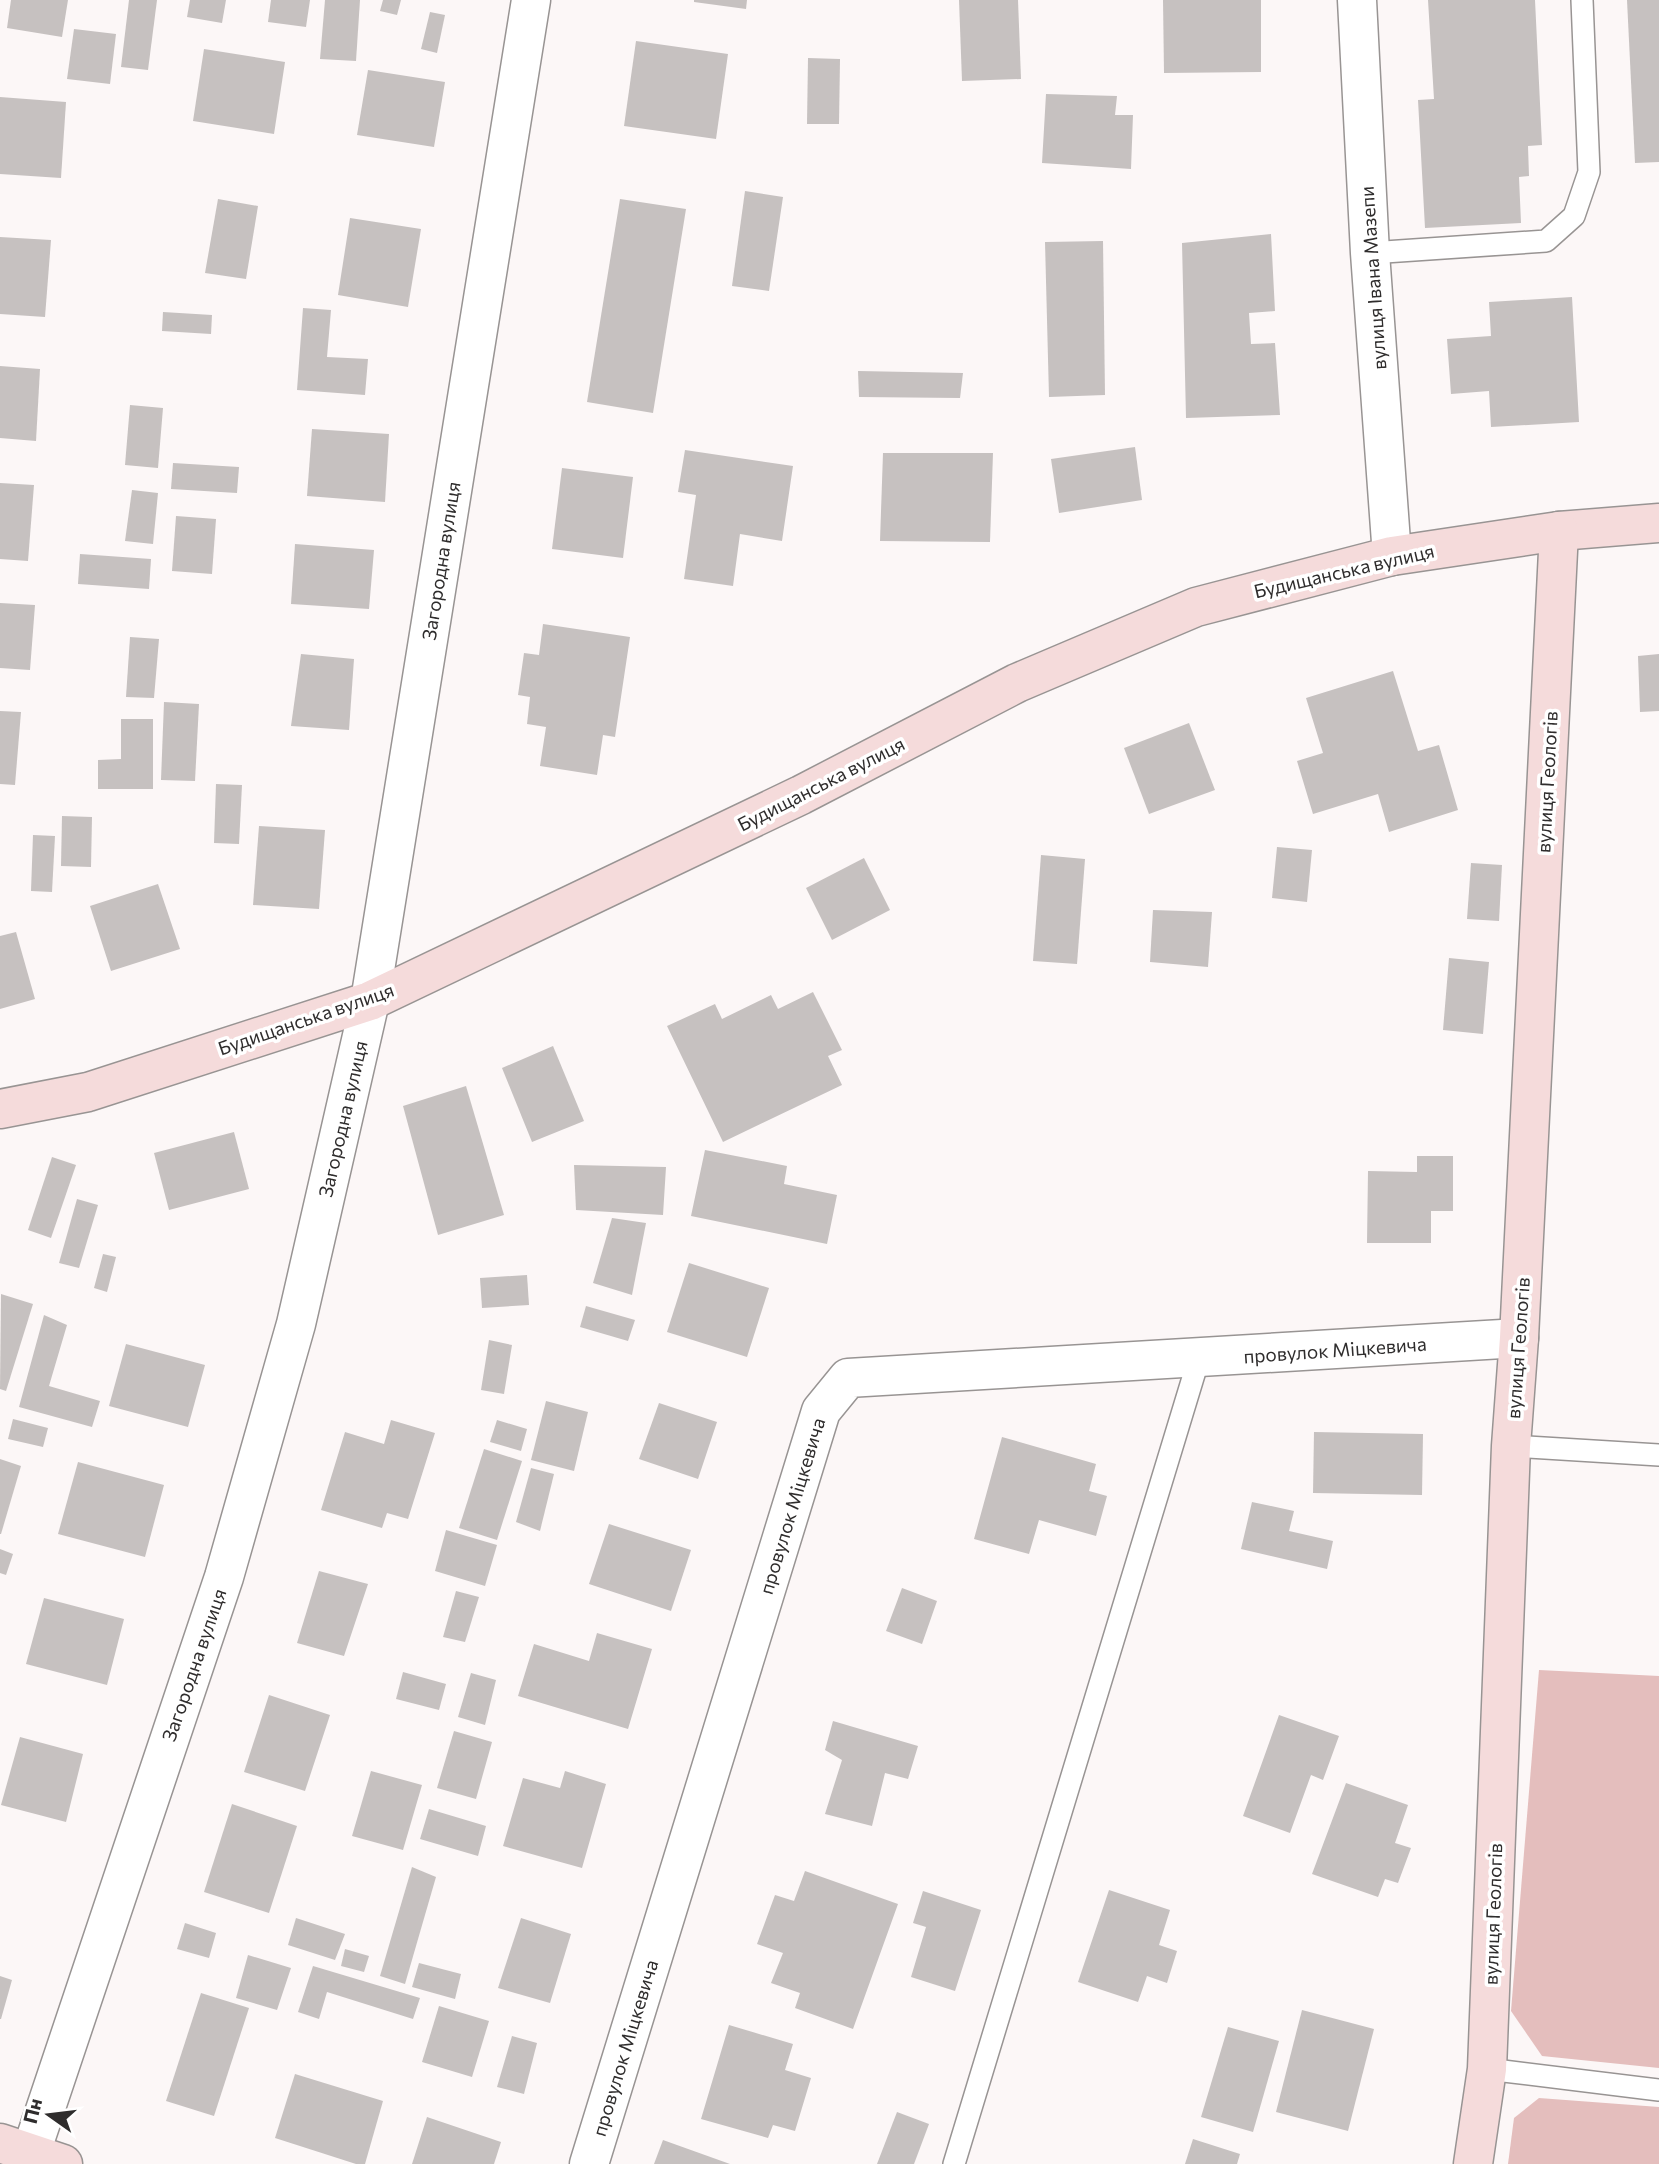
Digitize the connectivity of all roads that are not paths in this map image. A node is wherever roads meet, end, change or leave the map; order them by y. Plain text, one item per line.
1 (531, 0) edge
2 (1357, 0) edge
3 (1582, 0) edge
4 (1370, 253) junction
5 (1659, 523) edge
6 (1559, 531) junction
7 (1392, 556) junction
8 (370, 1001) junction
9 (0, 1109) edge
10 (1519, 1338) junction
11 (1199, 1359) junction
12 (1511, 1446) junction
13 (1659, 1455) edge
14 (1487, 2069) junction
15 (1659, 2090) edge
16 (30, 2156) edge
17 (589, 2164) edge
18 (954, 2164) edge
19 (1473, 2164) edge

1 - 8 street, Загородна вулиця
2 - 4 street, вулиця Івана Мазепи
3 - 4 lane
4 - 7 street, вулиця Івана Мазепи
5 - 6 street, Будищанська вулиця
6 - 7 street, Будищанська вулиця
6 - 10 street, вулиця Геологів
7 - 8 street, Будищанська вулиця
8 - 9 street, Будищанська вулиця
8 - 16 street, Загородна вулиця
10 - 11 street, провулок Міцкевича
10 - 12 street, вулиця Геологів
11 - 17 street, провулок Міцкевича
11 - 18 lane
12 - 13 lane
12 - 14 street, вулиця Геологів
14 - 15 lane
14 - 19 street, вулиця Геологів

